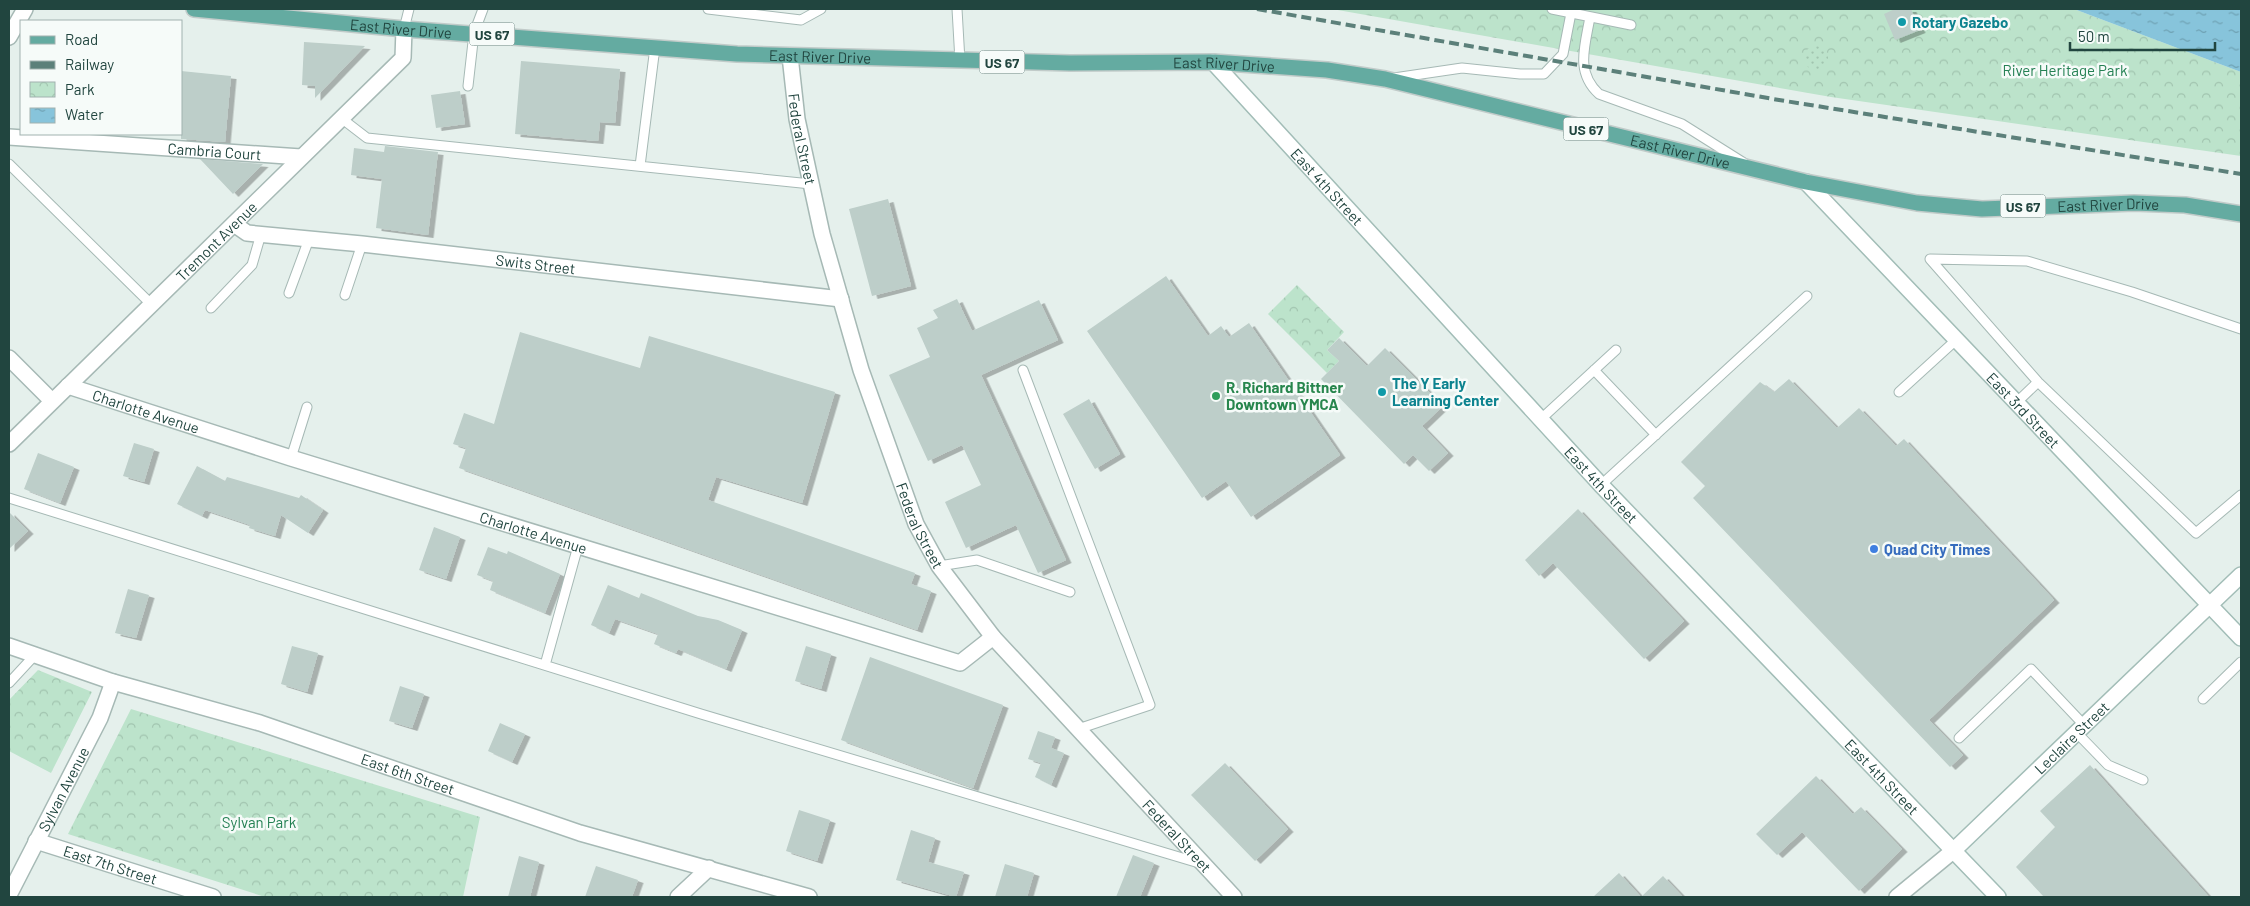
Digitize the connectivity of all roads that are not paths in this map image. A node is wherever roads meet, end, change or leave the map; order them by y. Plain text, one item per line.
1 (25, 9) edge
2 (194, 9) edge
3 (409, 9) edge
4 (483, 9) edge
5 (708, 9) edge
6 (821, 9) edge
7 (957, 9) edge
8 (1552, 9) edge
9 (1571, 13) junction
10 (1590, 18) junction
11 (1631, 25) dead end
12 (404, 29) junction
13 (474, 33) junction
14 (9, 37) edge
15 (655, 47) junction
16 (790, 56) junction
17 (960, 61) junction
18 (1213, 62) junction
19 (1385, 79) junction
20 (468, 86) dead end
21 (341, 118) junction
22 (9, 137) edge
23 (301, 157) junction
24 (9, 164) edge
25 (640, 166) junction
26 (1757, 171) junction
27 (1806, 182) junction
28 (811, 184) junction
29 (2241, 214) edge
30 (234, 224) junction
31 (260, 234) junction
32 (309, 239) junction
33 (362, 244) junction
34 (289, 293) dead end
35 (345, 295) dead end
36 (1807, 296) dead end
37 (841, 299) junction
38 (151, 304) junction
39 (211, 308) dead end
40 (2241, 329) edge
41 (1956, 340) junction
42 (1616, 350) dead end
43 (9, 358) edge
44 (1024, 370) dead end
45 (1594, 370) junction
46 (2038, 382) junction
47 (68, 386) junction
48 (1899, 392) dead end
49 (52, 401) junction
50 (2016, 403) junction
51 (307, 407) dead end
52 (1541, 419) junction
53 (1656, 435) junction
54 (9, 444) edge
55 (291, 458) junction
56 (1602, 485) junction
57 (9, 498) edge
58 (2240, 499) edge
59 (578, 546) junction
60 (939, 566) junction
61 (2241, 575) edge
62 (1070, 592) dead end
63 (2208, 605) junction
64 (993, 637) junction
65 (2241, 638) edge
66 (9, 646) edge
67 (34, 656) junction
68 (2241, 662) edge
69 (545, 665) junction
70 (113, 682) junction
71 (9, 683) edge
72 (2203, 699) dead end
73 (2080, 728) junction
74 (1078, 729) junction
75 (1959, 738) dead end
76 (2143, 780) dead end
77 (36, 841) junction
78 (1953, 851) junction
79 (1204, 864) junction
80 (709, 868) junction
81 (9, 895) edge
82 (213, 897) edge
83 (678, 897) edge
84 (809, 897) edge
85 (1234, 897) edge
86 (1897, 897) edge
87 (1998, 897) edge

1 - 14 street
2 - 12 main road, East River Drive / US 67
3 - 12 lane
4 - 13 lane
5 - 6 lane
7 - 17 lane
8 - 9 lane
9 - 10 lane
9 - 19 lane
10 - 11 lane
10 - 26 lane
12 - 13 main road, East River Drive / US 67
12 - 21 street, Tremont Avenue
13 - 15 main road, East River Drive / US 67
13 - 20 lane
15 - 16 main road, East River Drive / US 67
15 - 25 lane
16 - 17 main road, East River Drive / US 67
16 - 28 street, Federal Street
17 - 18 main road, East River Drive / US 67
18 - 19 main road, East River Drive / US 67
18 - 52 street, East 4th Street
19 - 26 main road, East River Drive / US 67
21 - 23 street, Tremont Avenue
21 - 25 lane
22 - 23 street, Cambria Court
23 - 30 street, Tremont Avenue
24 - 38 lane
25 - 28 lane
26 - 27 main road, East River Drive / US 67
27 - 29 main road, East River Drive / US 67
27 - 41 street, East 3rd Street
28 - 37 street, Federal Street
30 - 31 street, Swits Street
30 - 38 street, Tremont Avenue
31 - 32 street, Swits Street
31 - 39 lane
32 - 33 street, Swits Street
32 - 34 lane
33 - 35 lane
33 - 37 street, Swits Street
36 - 53 lane
37 - 60 street, Federal Street
38 - 47 street, Tremont Avenue
40 - 46 lane
41 - 48 lane
41 - 50 street, East 3rd Street
42 - 45 lane
43 - 49 street
44 - 74 lane
45 - 52 lane
45 - 53 lane
46 - 50 lane
46 - 58 lane
47 - 49 street, Tremont Avenue
47 - 55 street, Charlotte Avenue
49 - 54 street, Tremont Avenue
50 - 63 street, East 3rd Street
51 - 55 lane
52 - 56 street, East 4th Street
53 - 56 lane
55 - 59 street, Charlotte Avenue
56 - 78 street, East 4th Street
57 - 69 lane
59 - 64 street, Charlotte Avenue
59 - 69 lane
60 - 62 lane
60 - 64 street, Federal Street
61 - 63 street, Leclaire Street
63 - 65 street, East 3rd Street
63 - 73 street, Leclaire Street
64 - 74 street, Federal Street
66 - 67 street, East 6th Street
67 - 70 street, East 6th Street
67 - 71 lane
68 - 72 lane
69 - 79 lane
70 - 77 street, Sylvan Avenue
70 - 80 street, East 6th Street
73 - 75 lane
73 - 76 lane
73 - 78 street, Leclaire Street
74 - 79 street, Federal Street
77 - 81 street, Sylvan Avenue
77 - 82 street, East 7th Street
78 - 86 street, Leclaire Street
78 - 87 street, East 4th Street
79 - 85 street, Federal Street
80 - 83 street
80 - 84 street, East 6th Street

